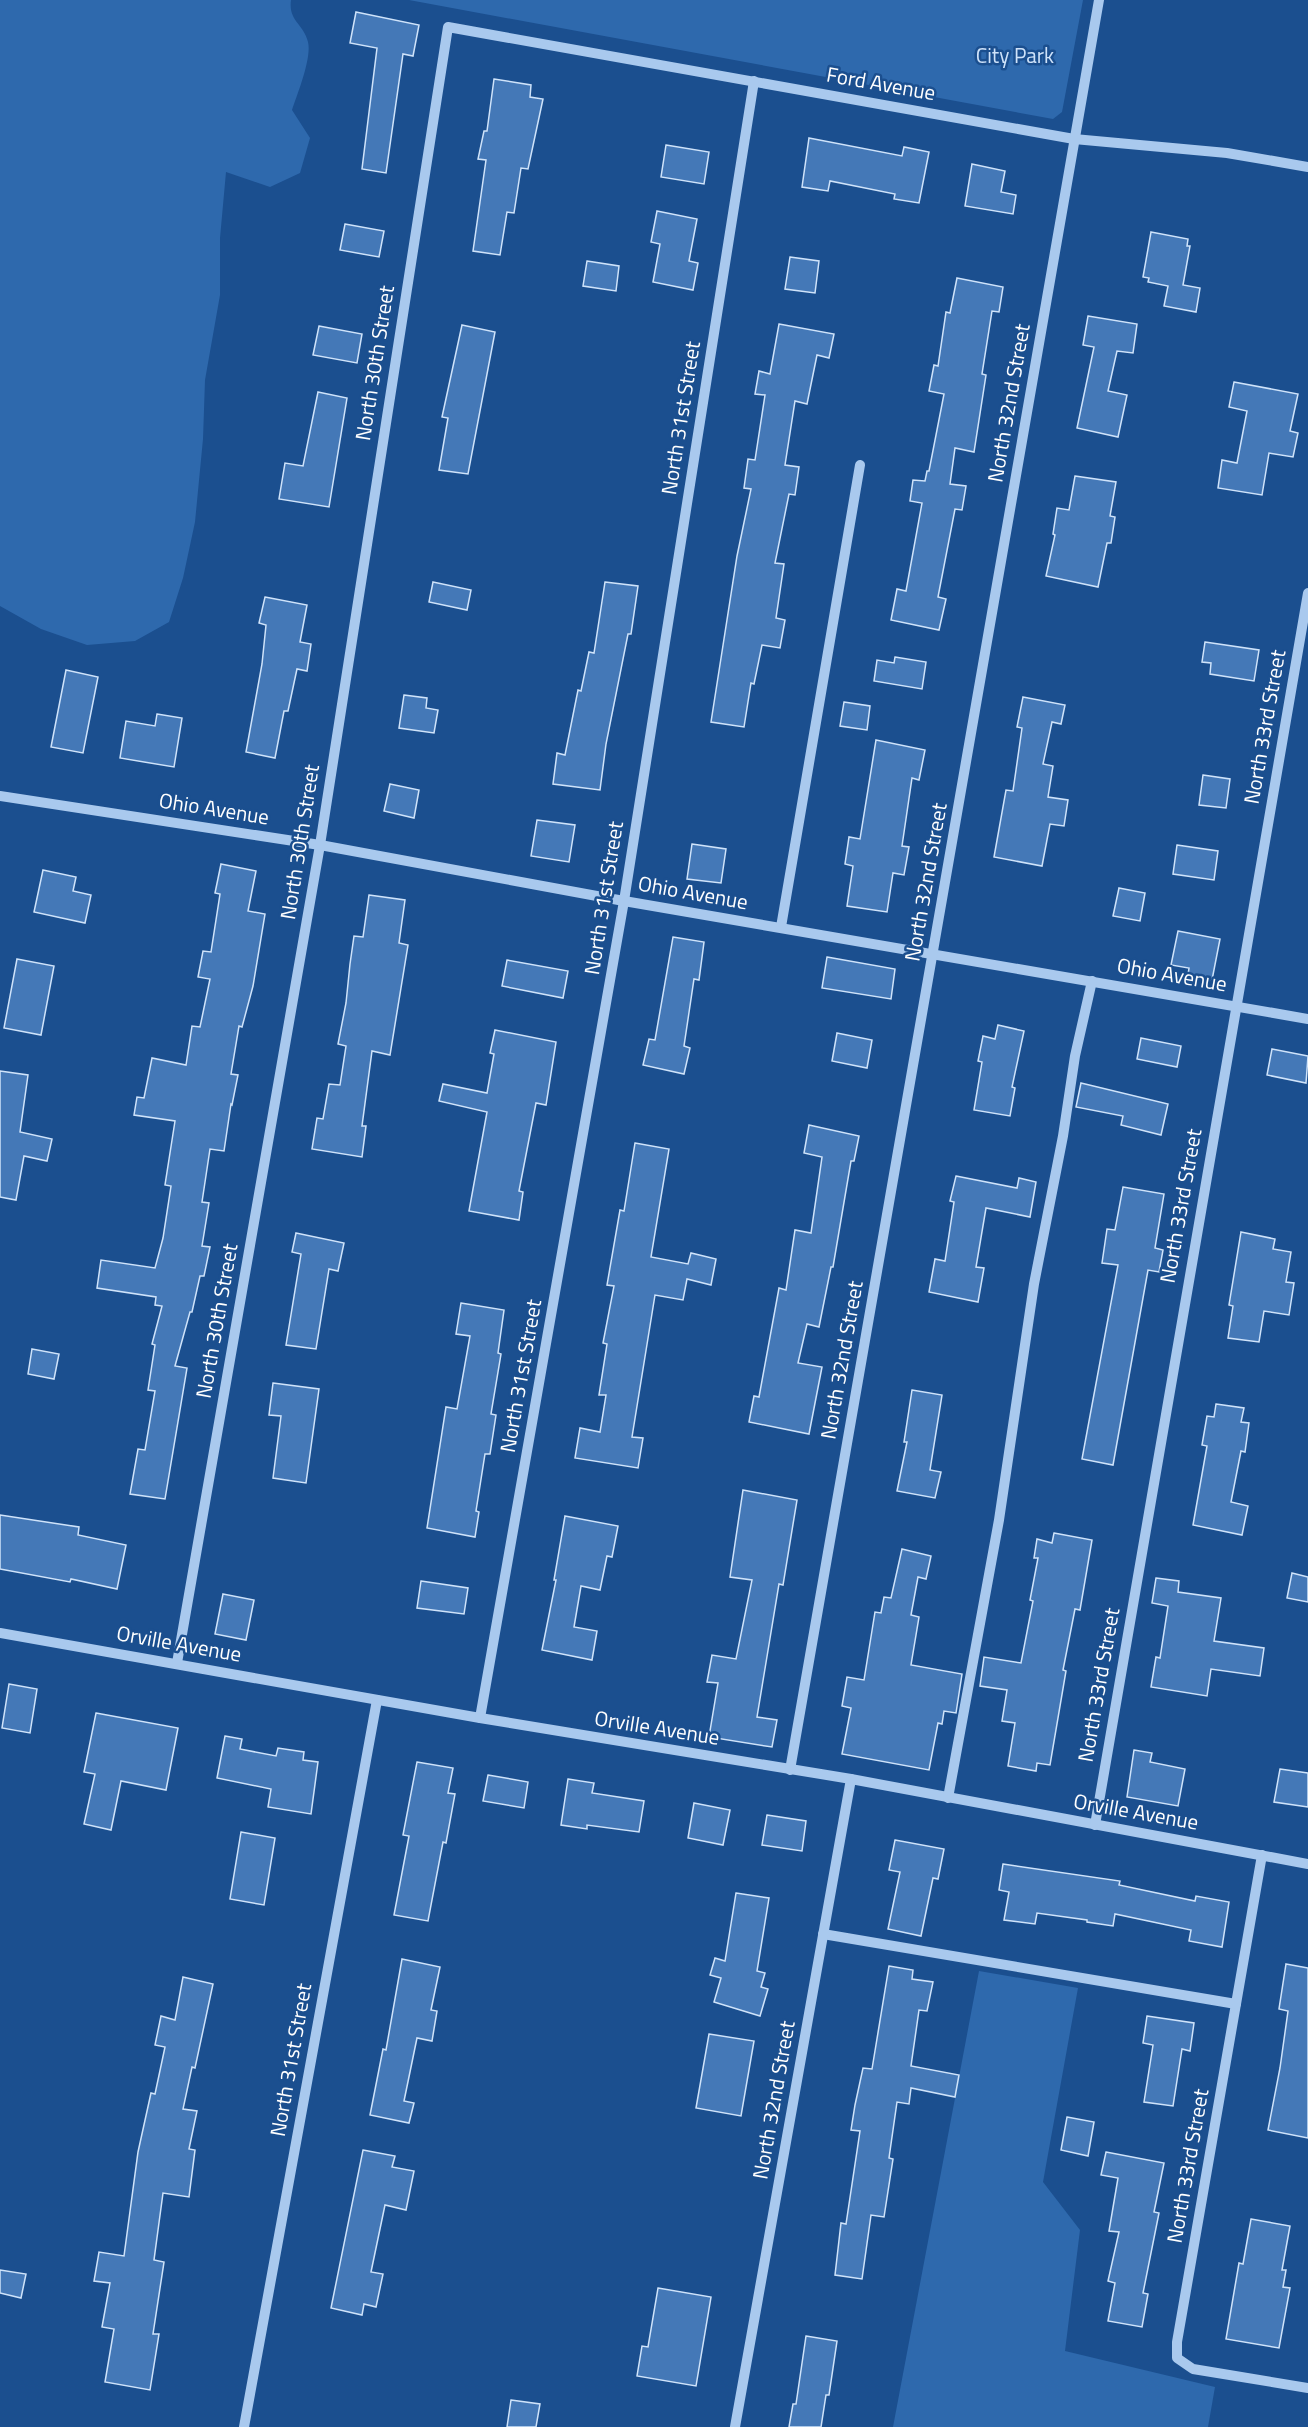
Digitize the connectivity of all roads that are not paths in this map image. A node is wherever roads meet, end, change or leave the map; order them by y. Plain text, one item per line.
1 (1099, 0) edge
2 (448, 27) joint
3 (754, 81) junction
4 (1074, 139) junction
5 (1308, 167) edge
6 (860, 465) dead end
7 (1308, 593) edge
8 (0, 796) edge
9 (320, 845) junction
10 (624, 900) junction
11 (781, 927) junction
12 (933, 954) junction
13 (1092, 981) junction
14 (1235, 1005) junction
15 (1308, 1019) edge
16 (0, 1633) edge
17 (177, 1663) junction
18 (377, 1700) junction
19 (480, 1718) junction
20 (790, 1770) junction
21 (851, 1779) junction
22 (948, 1798) junction
23 (1095, 1825) junction
24 (1262, 1855) junction
25 (1308, 1864) edge
26 (823, 1934) junction
27 (1236, 2004) junction
28 (1308, 2388) edge
29 (244, 2427) edge
30 (735, 2427) edge

1 - 4 street, North 32nd Street
2 - 3 street, Ford Avenue
2 - 9 street, North 30th Street
3 - 4 street, Ford Avenue
3 - 10 street, North 31st Street
4 - 5 street, Ford Avenue
4 - 12 street, North 32nd Street
6 - 11 street
7 - 14 street, North 33rd Street
8 - 9 street, Ohio Avenue
9 - 10 street, Ohio Avenue
9 - 17 street, North 30th Street
10 - 11 street, Ohio Avenue
10 - 19 street, North 31st Street
11 - 12 street, Ohio Avenue
12 - 13 street, Ohio Avenue
12 - 20 street, North 32nd Street
13 - 14 street, Ohio Avenue
13 - 22 street
14 - 15 street, Ohio Avenue
14 - 23 street, North 33rd Street
16 - 17 street, Orville Avenue
17 - 18 street, Orville Avenue
18 - 19 street, Orville Avenue
18 - 29 street, North 31st Street
19 - 20 street, Orville Avenue
20 - 21 street, Orville Avenue
21 - 22 street, Orville Avenue
21 - 26 street, North 32nd Street
22 - 23 street, Orville Avenue
23 - 24 street, Orville Avenue
24 - 25 street, Orville Avenue
24 - 27 street, North 33rd Street
26 - 27 street
26 - 30 street, North 32nd Street
27 - 28 street, North 33rd Street

